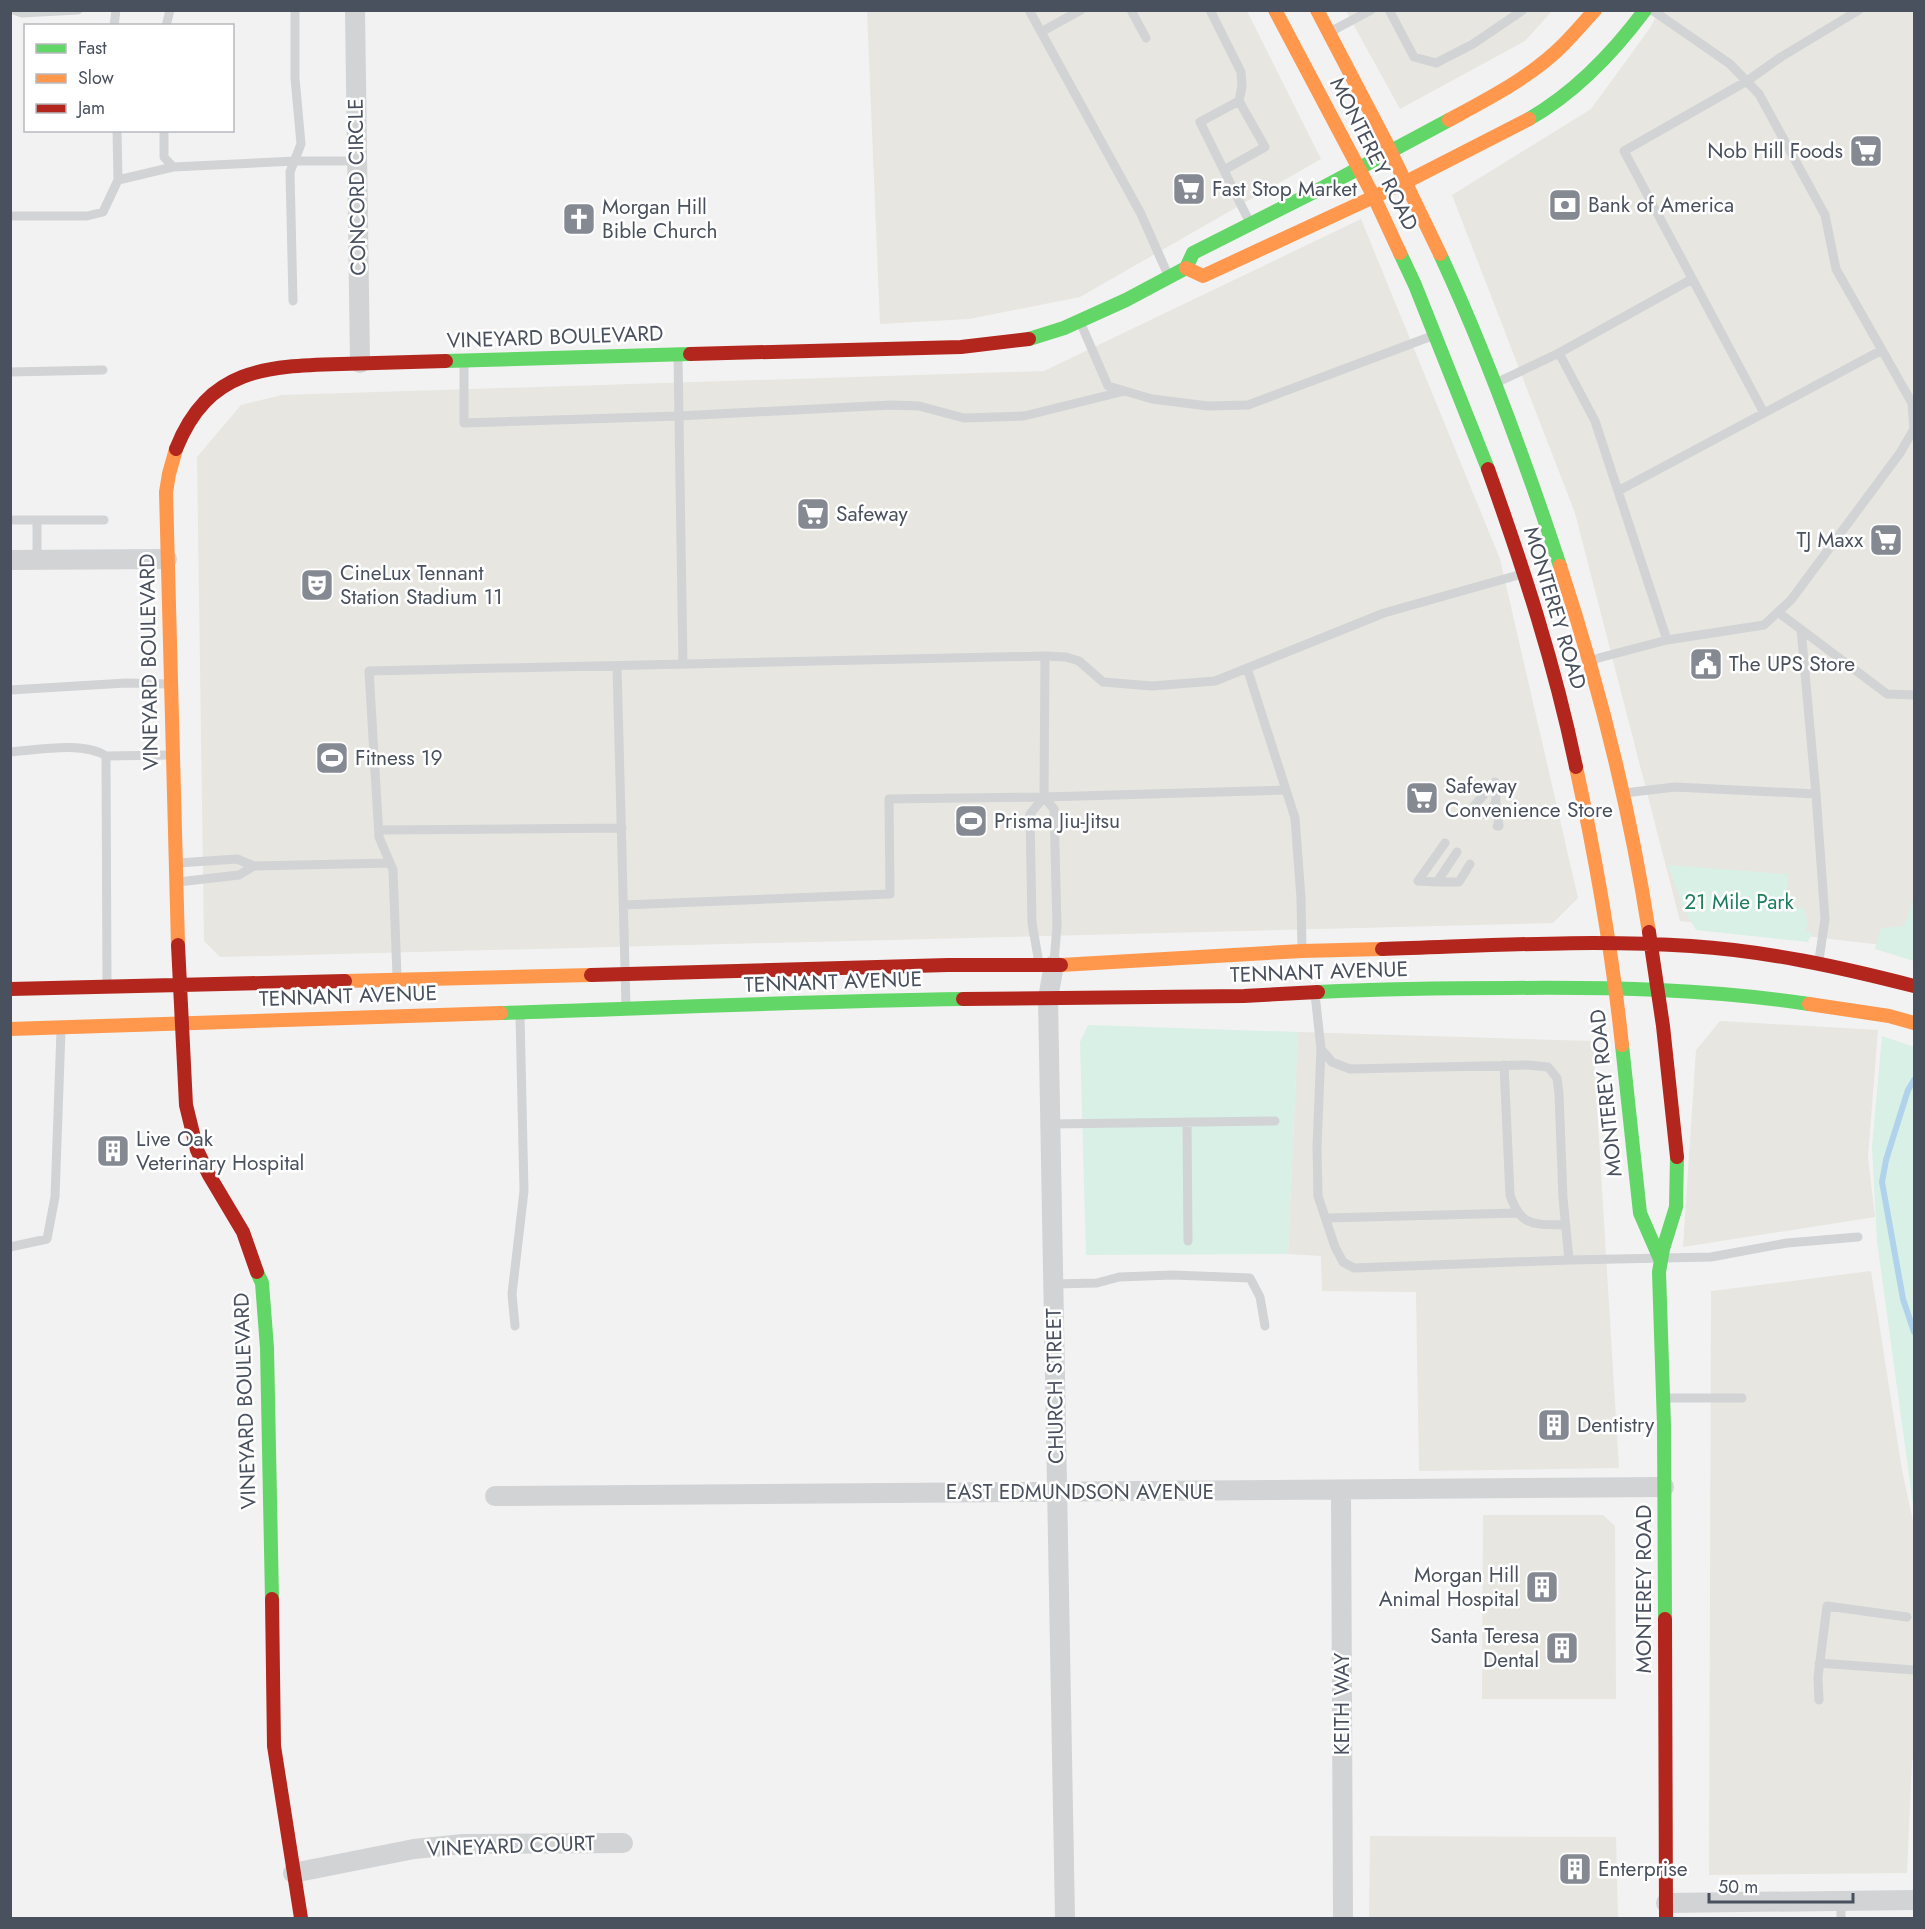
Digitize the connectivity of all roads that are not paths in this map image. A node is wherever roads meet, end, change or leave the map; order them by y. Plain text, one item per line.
1 (14, 10) edge
2 (78, 10) edge
3 (295, 10) edge
4 (355, 10) edge
5 (1029, 10) edge
6 (1081, 10) edge
7 (1131, 10) edge
8 (1210, 10) edge
9 (1275, 10) edge
10 (1317, 10) edge
11 (1371, 10) edge
12 (1389, 10) edge
13 (1523, 10) edge
14 (1595, 10) edge
15 (1644, 10) edge
16 (1652, 10) edge
17 (1859, 10) edge
18 (1041, 32) junction
19 (1329, 33) junction
20 (1146, 39) dead end
21 (1747, 81) junction
22 (1239, 100) junction
23 (117, 132) edge
24 (164, 132) edge
25 (1390, 151) junction
26 (295, 161) junction
27 (357, 161) junction
28 (173, 167) junction
29 (1359, 168) junction
30 (1224, 170) junction
31 (118, 180) junction
32 (1406, 182) junction
33 (1374, 197) junction
34 (10, 216) edge
35 (1251, 225) junction
36 (1186, 268) junction
37 (1169, 277) junction
38 (1692, 279) junction
39 (292, 301) dead end
40 (1080, 322) junction
41 (1436, 334) junction
42 (1882, 350) junction
43 (1559, 353) junction
44 (678, 354) junction
45 (464, 360) junction
46 (360, 363) junction
47 (103, 370) dead end
48 (10, 372) edge
49 (1495, 383) junction
50 (1125, 391) junction
51 (1764, 413) junction
52 (679, 416) junction
53 (1618, 491) junction
54 (10, 520) edge
55 (37, 520) junction
56 (104, 520) dead end
57 (37, 559) junction
58 (167, 559) junction
59 (10, 560) edge
60 (1525, 573) junction
61 (1778, 612) junction
62 (1801, 629) junction
63 (1667, 640) junction
64 (1045, 656) junction
65 (1588, 661) junction
66 (683, 664) junction
67 (617, 666) junction
68 (1247, 668) junction
69 (171, 684) junction
70 (10, 690) edge
71 (1914, 695) edge
72 (10, 752) edge
73 (172, 755) junction
74 (106, 756) junction
75 (1286, 790) junction
76 (1622, 794) junction
77 (1816, 794) junction
78 (1044, 797) junction
79 (1496, 802) junction
80 (1474, 806) dead end
81 (1485, 815) dead end
82 (1497, 826) dead end
83 (622, 828) junction
84 (379, 830) junction
85 (1445, 843) dead end
86 (1457, 852) dead end
87 (176, 863) junction
88 (390, 863) junction
89 (1470, 864) dead end
90 (254, 866) junction
91 (1437, 882) junction
92 (176, 883) junction
93 (624, 905) junction
94 (1610, 942) junction
95 (1651, 944) junction
96 (1302, 951) junction
97 (1818, 962) junction
98 (1046, 964) junction
99 (625, 973) junction
100 (397, 980) junction
101 (107, 986) junction
102 (180, 986) junction
103 (1914, 986) edge
104 (1616, 987) junction
105 (1658, 988) junction
106 (10, 989) edge
107 (1315, 992) junction
108 (1048, 998) junction
109 (626, 1010) junction
110 (520, 1012) junction
111 (183, 1022) junction
112 (1914, 1023) edge
113 (61, 1027) junction
114 (10, 1029) edge
115 (1321, 1048) junction
116 (1504, 1065) junction
117 (1275, 1120) dead end
118 (1187, 1122) junction
119 (1051, 1124) junction
120 (1517, 1213) junction
121 (1327, 1218) junction
122 (1566, 1225) junction
123 (1858, 1238) dead end
124 (1188, 1241) dead end
125 (10, 1247) edge
126 (1660, 1259) junction
127 (1569, 1260) junction
128 (1054, 1284) junction
129 (515, 1326) dead end
130 (1265, 1326) dead end
131 (1663, 1398) junction
132 (1742, 1398) dead end
133 (1664, 1487) junction
134 (1341, 1490) junction
135 (1057, 1492) junction
136 (495, 1496) dead end
137 (1906, 1617) dead end
138 (1819, 1663) junction
139 (1914, 1670) edge
140 (1819, 1700) dead end
141 (623, 1843) dead end
142 (293, 1873) junction
143 (1914, 1900) edge
144 (1841, 1910) edge
145 (1666, 1911) edge
146 (301, 1918) edge
147 (1065, 1918) edge
148 (1343, 1918) edge

1 - 2 lane
3 - 26 lane
4 - 27 street, CONCORD CIRCLE
5 - 18 lane
6 - 18 lane
7 - 20 lane
8 - 22 lane
9 - 29 main road, MONTEREY ROAD
10 - 19 main road, MONTEREY ROAD
11 - 19 lane
12 - 13 lane
14 - 25 main road, VINEYARD BOULEVARD
15 - 32 main road
16 - 21 lane
17 - 21 lane
18 - 37 lane
19 - 25 main road, MONTEREY ROAD
21 - 38 lane
21 - 42 lane
22 - 30 lane
22 - 30 lane
23 - 31 lane
24 - 28 lane
25 - 29 main road, VINEYARD BOULEVARD
25 - 32 main road, MONTEREY ROAD
26 - 27 lane
26 - 28 lane
26 - 39 lane
27 - 46 street, CONCORD CIRCLE
28 - 31 lane
29 - 33 main road, MONTEREY ROAD
29 - 35 main road, VINEYARD BOULEVARD
30 - 35 lane
31 - 34 lane
32 - 33 main road
32 - 49 main road, MONTEREY ROAD
33 - 36 main road
33 - 41 main road, MONTEREY ROAD
35 - 36 main road, VINEYARD BOULEVARD
36 - 37 main road, VINEYARD BOULEVARD
37 - 40 main road, VINEYARD BOULEVARD
38 - 43 lane
38 - 51 lane
40 - 44 main road, VINEYARD BOULEVARD
40 - 50 lane
41 - 50 lane
41 - 60 main road, MONTEREY ROAD
42 - 51 lane
42 - 61 lane
43 - 49 lane
43 - 53 lane
44 - 45 main road, VINEYARD BOULEVARD
44 - 52 lane
45 - 46 main road, VINEYARD BOULEVARD
45 - 52 lane
46 - 58 main road, VINEYARD BOULEVARD
47 - 48 lane
49 - 65 main road, MONTEREY ROAD
50 - 52 lane
51 - 53 lane
52 - 66 lane
53 - 63 lane
54 - 55 lane
55 - 56 lane
55 - 57 lane
57 - 58 street
57 - 59 street
58 - 69 main road, VINEYARD BOULEVARD
60 - 68 lane
60 - 94 main road, MONTEREY ROAD
61 - 62 lane
61 - 63 lane
62 - 71 lane
62 - 77 lane
63 - 65 lane
64 - 66 lane
64 - 68 lane
64 - 78 lane
65 - 76 main road, MONTEREY ROAD
66 - 67 lane
67 - 83 lane
67 - 84 lane
68 - 75 lane
69 - 70 lane
69 - 73 main road, VINEYARD BOULEVARD
72 - 74 lane
73 - 74 lane
73 - 87 main road, VINEYARD BOULEVARD
74 - 101 lane
75 - 78 lane
75 - 96 lane
76 - 77 lane
76 - 95 main road, MONTEREY ROAD
77 - 97 lane
78 - 93 lane
78 - 98 lane
78 - 98 lane
79 - 80 lane
79 - 81 lane
79 - 82 lane
83 - 84 lane
83 - 93 lane
84 - 88 lane
85 - 91 lane
86 - 91 lane
87 - 90 lane
87 - 92 main road, VINEYARD BOULEVARD
88 - 90 lane
88 - 100 lane
89 - 91 lane
90 - 92 lane
92 - 102 main road, VINEYARD BOULEVARD
93 - 99 lane
94 - 95 main road, TENNANT AVENUE
94 - 96 main road, TENNANT AVENUE
94 - 104 main road, MONTEREY ROAD
95 - 97 main road, TENNANT AVENUE
95 - 105 main road, MONTEREY ROAD
96 - 98 main road, TENNANT AVENUE
97 - 103 main road, TENNANT AVENUE
98 - 99 main road, TENNANT AVENUE
98 - 108 street, CHURCH STREET
99 - 100 main road, TENNANT AVENUE
99 - 109 lane
100 - 102 main road, TENNANT AVENUE
101 - 102 main road, TENNANT AVENUE
101 - 106 main road, TENNANT AVENUE
102 - 111 main road, VINEYARD BOULEVARD
104 - 105 main road, TENNANT AVENUE
104 - 107 main road, TENNANT AVENUE
104 - 126 main road, MONTEREY ROAD
105 - 112 main road, TENNANT AVENUE
105 - 126 main road, MONTEREY ROAD
107 - 108 main road, TENNANT AVENUE
107 - 115 lane
108 - 109 main road, TENNANT AVENUE
108 - 119 street, CHURCH STREET
109 - 110 main road, TENNANT AVENUE
110 - 111 main road, TENNANT AVENUE
110 - 129 lane
111 - 113 main road, TENNANT AVENUE
111 - 142 main road, VINEYARD BOULEVARD
113 - 114 main road, TENNANT AVENUE
113 - 125 lane
115 - 116 lane
115 - 121 lane
116 - 120 lane
116 - 122 lane
117 - 118 lane
118 - 119 lane
118 - 124 lane
119 - 128 street, CHURCH STREET
120 - 121 lane
120 - 122 lane
121 - 127 lane
122 - 127 lane
123 - 126 lane
126 - 127 lane
126 - 131 main road, MONTEREY ROAD
128 - 130 lane
128 - 135 street, CHURCH STREET
131 - 132 lane
131 - 133 main road, MONTEREY ROAD
133 - 134 street, EAST EDMUNDSON AVENUE
133 - 145 main road, MONTEREY ROAD
134 - 135 street, EAST EDMUNDSON AVENUE
134 - 148 street, KEITH WAY
135 - 136 street, EAST EDMUNDSON AVENUE
135 - 147 street, CHURCH STREET
137 - 138 lane
138 - 139 lane
138 - 140 lane
141 - 142 street, VINEYARD COURT
142 - 146 main road, VINEYARD BOULEVARD
143 - 144 street
144 - 145 street

